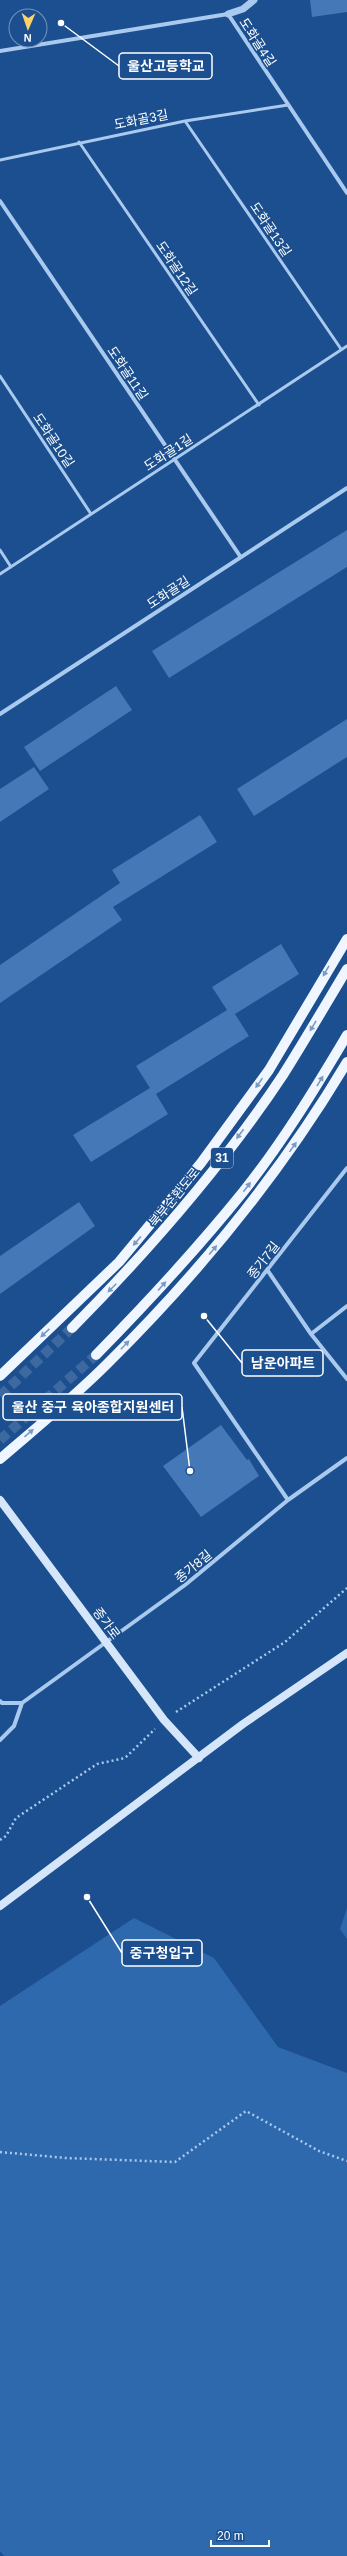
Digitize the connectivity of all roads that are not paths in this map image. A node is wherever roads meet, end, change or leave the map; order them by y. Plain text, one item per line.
1 (254, 0) edge
2 (228, 14) junction
3 (0, 52) edge
4 (288, 105) junction
5 (185, 121) junction
6 (79, 142) junction
7 (0, 160) edge
8 (347, 193) edge
9 (0, 201) edge
10 (347, 346) edge
11 (341, 349) junction
12 (0, 376) edge
13 (259, 405) junction
14 (175, 460) junction
15 (347, 488) edge
16 (91, 514) junction
17 (0, 550) edge
18 (240, 556) junction
19 (11, 567) junction
20 (0, 574) edge
21 (0, 714) edge
22 (347, 938) edge
23 (347, 969) edge
24 (347, 1035) edge
25 (347, 1062) edge
26 (347, 1168) edge
27 (268, 1271) junction
28 (347, 1306) edge
29 (72, 1328) tunnel mouth
30 (311, 1334) junction
31 (96, 1355) tunnel mouth
32 (0, 1376) edge
33 (347, 1380) edge
34 (347, 1458) edge
35 (0, 1459) edge
36 (0, 1500) edge
37 (288, 1500) junction
38 (107, 1642) junction
39 (347, 1653) edge
40 (0, 1701) edge
41 (22, 1703) junction
42 (0, 1740) edge
43 (199, 1758) junction
44 (0, 1906) edge

1 - 2 street
2 - 3 street, 도화골4길
2 - 4 street, 도화골4길
4 - 5 lane, 도화골3길
4 - 8 street, 도화골4길
5 - 6 lane, 도화골3길
5 - 11 lane, 도화골13길
6 - 7 lane, 도화골3길
6 - 13 lane, 도화골12길
9 - 14 street, 도화골11길
10 - 11 lane, 도화골1길
11 - 13 lane, 도화골1길
12 - 16 lane, 도화골10길
13 - 14 lane, 도화골1길
14 - 16 lane, 도화골1길
14 - 18 street, 도화골11길
15 - 18 street, 도화골길
16 - 19 lane, 도화골1길
17 - 19 lane
18 - 21 street, 도화골길
19 - 20 lane, 도화골1길
22 -> 32 main road
23 -> 29 main road, 북부순환도로 / 31
31 -> 24 main road
35 -> 25 main road
26 - 27 street, 종가7길
27 - 30 street
27 - 37 street, 종가7길
28 - 30 street
30 - 33 street
34 - 37 street, 종가8길
36 - 38 main road, 종가로
37 - 38 street, 종가8길
38 - 41 street, 종가8길
38 - 43 main road, 종가로
39 - 43 main road
40 - 41 street
41 - 42 street
43 - 44 main road

